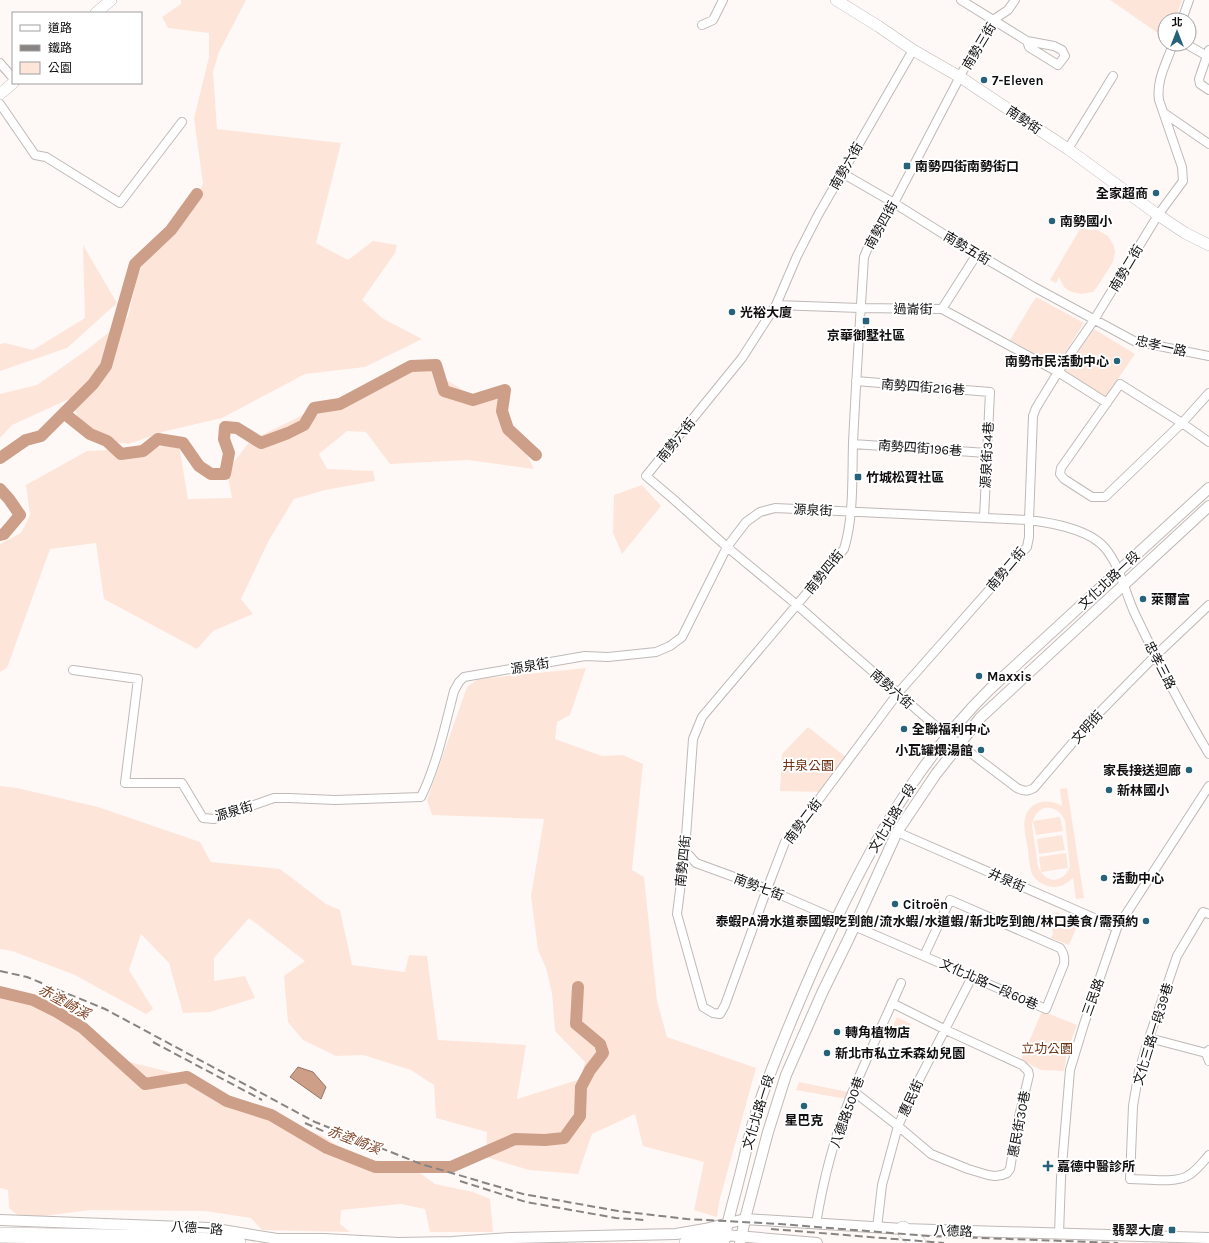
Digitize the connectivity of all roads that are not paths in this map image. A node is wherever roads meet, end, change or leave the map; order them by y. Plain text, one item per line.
1 (111, 0) edge
2 (723, 0) edge
3 (836, 0) edge
4 (961, 0) edge
5 (1014, 0) edge
6 (1189, 0) edge
7 (97, 12) edge
8 (1185, 12) edge
9 (993, 20) junction
10 (702, 25) dead end
11 (1026, 41) dead end
12 (1197, 48) edge
13 (913, 50) junction
14 (1171, 52) edge
15 (1208, 53) edge
16 (0, 63) edge
17 (1113, 76) dead end
18 (12, 77) edge
19 (960, 77) junction
20 (12, 84) edge
21 (1209, 90) edge
22 (0, 94) edge
23 (0, 104) edge
24 (1164, 113) junction
25 (182, 122) dead end
26 (1209, 144) edge
27 (1068, 149) junction
28 (842, 173) junction
29 (894, 203) junction
30 (1158, 215) junction
31 (1209, 245) edge
32 (977, 254) junction
33 (776, 305) junction
34 (860, 308) junction
35 (942, 309) junction
36 (1094, 320) junction
37 (1209, 356) edge
38 (1058, 372) junction
39 (856, 382) junction
40 (990, 392) joint
41 (1209, 393) edge
42 (1107, 403) junction
43 (1182, 423) junction
44 (1209, 442) edge
45 (853, 444) junction
46 (987, 453) junction
47 (1209, 488) edge
48 (1209, 506) edge
49 (850, 512) junction
50 (984, 518) junction
51 (1030, 520) junction
52 (727, 547) junction
53 (1118, 571) junction
54 (1124, 585) junction
55 (797, 605) junction
56 (1209, 605) edge
57 (1155, 656) junction
58 (73, 670) dead end
59 (898, 693) junction
60 (947, 735) junction
61 (958, 744) junction
62 (1209, 754) edge
63 (1209, 786) edge
64 (897, 832) junction
65 (684, 851) junction
66 (767, 889) junction
67 (1209, 914) edge
68 (836, 919) junction
69 (854, 926) junction
70 (1117, 928) junction
71 (924, 956) junction
72 (972, 977) junction
73 (901, 983) dead end
74 (892, 1003) junction
75 (720, 1014) joint
76 (946, 1030) junction
77 (1149, 1038) junction
78 (1208, 1054) edge
79 (853, 1091) junction
80 (898, 1126) junction
81 (1209, 1155) edge
82 (745, 1219) junction
83 (0, 1220) edge
84 (816, 1224) junction
85 (877, 1228) junction
86 (903, 1229) junction
87 (726, 1234) edge
88 (1059, 1234) junction
89 (0, 1235) edge
90 (1209, 1238) edge
91 (741, 1240) edge
92 (238, 1243) edge
93 (687, 1243) edge
94 (810, 1243) edge
95 (817, 1243) edge
96 (918, 1243) edge

1 - 7 main road
2 - 10 street
3 - 13 main road, 南勢街
4 - 9 street
5 - 9 street, 南勢三街
6 - 8 street
9 - 11 street
9 - 19 street, 南勢三街
12 - 15 street
13 - 19 main road, 南勢街
13 - 28 street, 南勢六街
14 - 24 street, 南勢二街
15 - 21 street
16 - 18 street
17 - 27 street
19 - 27 main road, 南勢街
19 - 29 street, 南勢四街
20 - 22 main road
23 - 25 street
24 - 26 street
24 - 30 street, 南勢二街
27 - 30 main road, 南勢街
28 - 29 street, 南勢五街
28 - 33 street, 南勢六街
29 - 32 street, 南勢五街
29 - 34 street, 南勢四街
30 - 31 main road, 南勢街
30 - 36 street, 南勢二街
32 - 35 street
32 - 36 street, 南勢五街
33 - 34 street, 過崙街
33 - 52 street, 南勢六街
34 - 35 street, 過崙街
34 - 39 street, 南勢四街
35 - 38 street, 過崙街
36 - 37 street, 忠孝一路
36 - 38 street, 南勢二街
38 - 42 street, 過崙街
38 - 51 street, 南勢二街
39 - 40 street, 南勢四街216巷
39 - 45 street, 南勢四街
40 - 46 street, 源泉街34巷
41 - 43 street
42 - 43 street
42 - 43 street
43 - 44 street
45 - 46 street, 南勢四街196巷
45 - 49 street, 南勢四街
46 - 50 street, 源泉街34巷
47 - 53 street, 文化北路一段
48 - 54 street, 文化北路一段
49 - 50 street, 源泉街
49 - 52 street, 源泉街
49 - 55 street, 南勢四街
50 - 51 street, 源泉街
51 - 53 street, 源泉街
51 - 59 street, 南勢二街
52 - 55 street, 南勢六街
52 - 58 street, 源泉街
53 - 54 street, 忠孝三路
53 - 60 street, 文化北路一段
54 - 57 street, 忠孝三路
54 - 61 street, 文化北路一段
55 - 59 street, 南勢六街
55 - 65 street, 南勢四街
56 - 57 street, 文明街
57 - 61 street, 文明街
57 - 62 street, 忠孝三路
59 - 60 street, 南勢六街
59 - 66 street, 南勢二街
60 - 61 street, 南勢六街
60 - 68 street, 文化北路一段
61 - 64 street, 文化北路一段
63 - 70 street, 三民路
64 - 69 street, 文化北路一段
64 - 70 street, 井泉街
65 - 66 street, 南勢七街
65 - 75 street, 南勢四街
66 - 68 street, 南勢七街
66 - 75 street, 南勢二街
67 - 77 street, 文化三路一段39巷
68 - 69 street
68 - 87 street, 文化北路一段
69 - 71 street, 文化北路一段60巷
69 - 82 street, 文化北路一段
70 - 88 street, 三民路
71 - 72 street, 文化北路一段60巷
71 - 72 street, 文化北路一段60巷
72 - 76 street, 惠民街
73 - 74 street, 八德路500巷
74 - 76 street, 惠民街30巷
74 - 79 street, 八德路500巷
76 - 80 street, 惠民街
76 - 80 street, 惠民街30巷
77 - 78 street
77 - 81 street, 文化三路一段39巷
79 - 80 street, 惠民街30巷
79 - 84 street, 八德路500巷
80 - 85 street, 惠民街
82 - 84 street, 八德路
82 - 87 street, 八德路
82 - 91 street, 文化北路一段
83 - 87 street, 八德一路
84 - 85 street, 八德路
85 - 86 street, 八德路
86 - 88 street, 八德路
86 - 96 highway
87 - 91 street
87 - 93 highway
88 - 90 street, 八德路
89 - 92 highway
91 - 94 street
94 - 95 street

